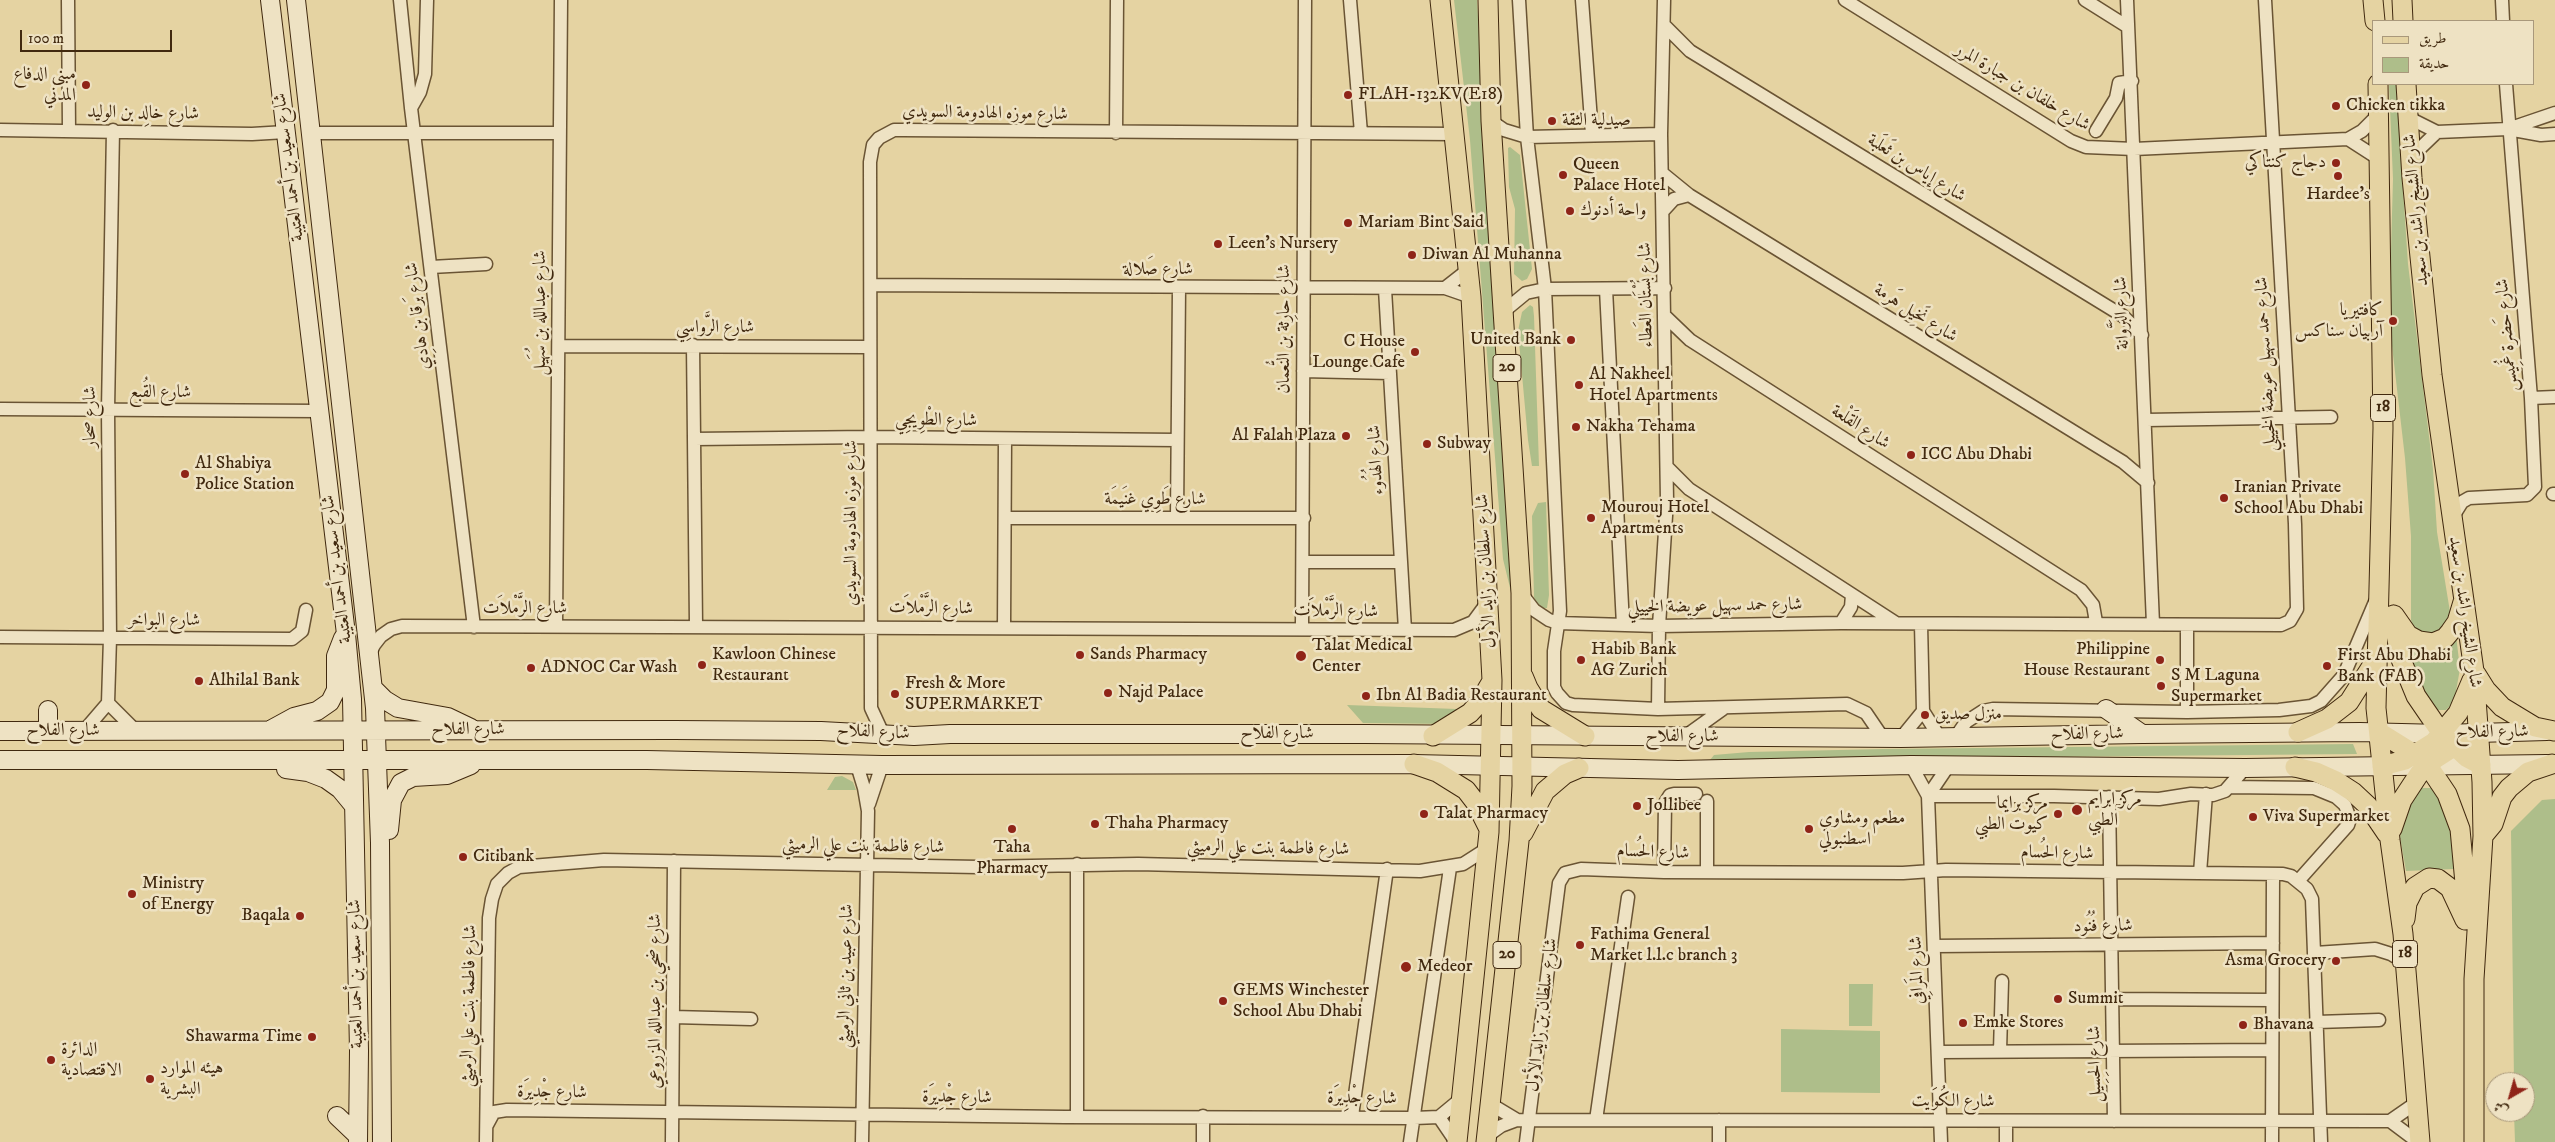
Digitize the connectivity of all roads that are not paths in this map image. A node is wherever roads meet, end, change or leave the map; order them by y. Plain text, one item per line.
1 (68, 0) edge
2 (270, 0) edge
3 (296, 0) edge
4 (400, 0) edge
5 (427, 0) edge
6 (561, 0) edge
7 (1117, 0) edge
8 (1305, 0) edge
9 (1350, 0) edge
10 (1440, 0) edge
11 (1488, 0) edge
12 (1519, 0) edge
13 (1582, 0) edge
14 (1664, 0) edge
15 (1845, 0) edge
16 (2085, 0) edge
17 (2127, 0) edge
18 (2265, 0) edge
19 (2373, 0) edge
20 (2402, 0) edge
21 (2502, 0) edge
22 (2374, 20) edge
23 (2403, 20) edge
24 (2503, 20) edge
25 (1665, 26) junction
26 (2128, 27) junction
27 (1690, 51) junction
28 (1664, 56) junction
29 (2132, 81) junction
30 (2378, 85) edge
31 (2406, 85) edge
32 (2506, 85) edge
33 (411, 108) junction
34 (2555, 113) edge
35 (2379, 114) junction
36 (2409, 118) junction
37 (1492, 121) junction
38 (2508, 129) junction
39 (0, 130) edge
40 (70, 130) junction
41 (114, 130) junction
42 (2096, 131) dead end
43 (286, 132) junction
44 (312, 132) junction
45 (1361, 132) junction
46 (2437, 132) junction
47 (415, 133) junction
48 (559, 133) junction
49 (1116, 133) junction
50 (1303, 133) junction
51 (1454, 134) junction
52 (1592, 134) junction
53 (1661, 134) junction
54 (2555, 134) edge
55 (1527, 137) junction
56 (2348, 138) junction
57 (2272, 142) junction
58 (2134, 149) junction
59 (2411, 157) junction
60 (2379, 160) junction
61 (1662, 173) junction
62 (1689, 195) junction
63 (1663, 211) junction
64 (486, 264) dead end
65 (431, 268) junction
66 (1468, 270) junction
67 (871, 285) junction
68 (1179, 288) junction
69 (1302, 288) junction
70 (1445, 288) junction
71 (1665, 288) junction
72 (1384, 289) junction
73 (1545, 289) junction
74 (1606, 289) junction
75 (1471, 297) junction
76 (2141, 310) junction
77 (1503, 312) junction
78 (2123, 316) junction
79 (1666, 317) junction
80 (2142, 335) junction
81 (1690, 340) junction
82 (693, 345) junction
83 (1665, 345) junction
84 (560, 346) junction
85 (870, 347) junction
86 (1303, 372) junction
87 (1390, 373) junction
88 (2555, 397) edge
89 (2531, 398) junction
90 (0, 409) edge
91 (108, 410) junction
92 (319, 411) junction
93 (2331, 417) dead end
94 (2288, 418) junction
95 (2146, 420) junction
96 (869, 437) junction
97 (1005, 439) junction
98 (694, 440) junction
99 (1177, 440) junction
100 (2147, 458) junction
101 (2122, 462) junction
102 (1667, 466) junction
103 (2148, 483) junction
104 (1689, 489) junction
105 (1667, 500) junction
106 (1177, 517) junction
107 (1005, 518) junction
108 (1304, 518) junction
109 (2452, 518) junction
110 (1304, 562) junction
111 (1401, 562) junction
112 (2381, 571) junction
113 (2380, 590) junction
114 (1522, 593) junction
115 (1852, 594) junction
116 (1489, 596) junction
117 (2463, 600) junction
118 (306, 610) dead end
119 (2393, 615) junction
120 (1841, 622) junction
121 (2096, 622) junction
122 (1558, 623) junction
123 (1896, 623) junction
124 (1921, 624) junction
125 (2152, 624) junction
126 (696, 625) junction
127 (1623, 625) junction
128 (2187, 625) junction
129 (556, 626) junction
130 (870, 626) junction
131 (1659, 626) junction
132 (474, 627) junction
133 (1004, 628) junction
134 (1302, 628) junction
135 (1405, 630) junction
136 (346, 634) junction
137 (0, 637) edge
138 (110, 638) junction
139 (369, 656) junction
140 (2377, 657) junction
141 (2474, 670) junction
142 (1521, 671) junction
143 (1492, 680) junction
144 (373, 688) junction
145 (108, 703) junction
146 (871, 708) junction
147 (1658, 709) junction
148 (1723, 709) junction
149 (2106, 709) junction
150 (48, 710) dead end
151 (1922, 711) junction
152 (2187, 712) junction
153 (271, 730) junction
154 (352, 730) junction
155 (376, 730) junction
156 (474, 730) junction
157 (0, 731) edge
158 (48, 731) junction
159 (84, 731) junction
160 (136, 731) junction
161 (2555, 731) edge
162 (2298, 732) junction
163 (2379, 732) junction
164 (2478, 733) junction
165 (858, 734) junction
166 (883, 734) junction
167 (2142, 734) junction
168 (1491, 735) junction
169 (1433, 736) junction
170 (1522, 736) junction
171 (1585, 736) junction
172 (1683, 737) junction
173 (1883, 738) junction
174 (1901, 738) junction
175 (1947, 738) junction
176 (2448, 740) junction
177 (0, 760) edge
178 (268, 760) junction
179 (2421, 760) junction
180 (353, 761) junction
181 (377, 761) junction
182 (475, 762) junction
183 (1414, 764) junction
184 (2553, 764) edge
185 (857, 765) junction
186 (882, 765) junction
187 (1911, 765) junction
188 (2481, 765) junction
189 (1491, 766) junction
190 (1949, 766) junction
191 (2382, 766) junction
192 (1522, 767) junction
193 (2295, 767) junction
194 (1579, 768) junction
195 (2245, 768) junction
196 (2229, 787) junction
197 (2206, 794) junction
198 (1928, 796) junction
199 (2109, 797) junction
200 (354, 806) junction
201 (868, 812) junction
202 (2483, 836) junction
203 (1489, 840) junction
204 (2390, 840) junction
205 (1519, 841) junction
206 (380, 843) junction
207 (674, 861) junction
208 (867, 863) junction
209 (1077, 864) junction
210 (1450, 868) junction
211 (1387, 869) junction
212 (1664, 872) junction
213 (1707, 872) junction
214 (1932, 872) junction
215 (2111, 873) junction
216 (2200, 873) junction
217 (2273, 874) junction
218 (2299, 880) junction
219 (1558, 888) joint
220 (1628, 897) dead end
221 (2469, 930) junction
222 (2403, 934) junction
223 (2272, 943) junction
224 (2112, 945) junction
225 (1934, 946) junction
226 (2315, 953) junction
227 (2406, 963) junction
228 (2474, 979) junction
229 (2002, 981) dead end
230 (2113, 999) junction
231 (2272, 1000) junction
232 (673, 1017) junction
233 (751, 1019) dead end
234 (2379, 1020) dead end
235 (2317, 1022) junction
236 (2272, 1050) junction
237 (2000, 1051) junction
238 (2113, 1051) junction
239 (1939, 1052) junction
240 (1462, 1098) junction
241 (2416, 1103) junction
242 (1492, 1105) junction
243 (672, 1113) junction
244 (862, 1115) junction
245 (337, 1116) dead end
246 (1203, 1116) junction
247 (1352, 1116) junction
248 (1438, 1117) junction
249 (1077, 1118) junction
250 (1414, 1118) junction
251 (1941, 1119) junction
252 (1523, 1120) junction
253 (1596, 1120) junction
254 (1719, 1120) junction
255 (2006, 1121) junction
256 (2114, 1121) junction
257 (2272, 1121) junction
258 (2320, 1121) junction
259 (2390, 1121) junction
260 (486, 1136) edge
261 (358, 1139) edge
262 (1487, 1139) edge
263 (382, 1142) edge
264 (672, 1142) edge
265 (862, 1142) edge
266 (1203, 1142) edge
267 (1410, 1142) edge
268 (1457, 1142) edge
269 (1526, 1142) edge
270 (1719, 1142) edge
271 (1941, 1142) edge
272 (2006, 1142) edge
273 (2272, 1142) edge
274 (2320, 1142) edge
275 (2419, 1142) edge
276 (2474, 1142) edge

1 - 40 street
2 - 43 main road, شارع سعيد بن أحمد العتيبة
3 - 44 main road, شارع سعيد بن أحمد العتيبة
4 - 33 street, شارع بَرقا بن هادِي
5 - 33 street
6 - 48 street, شارع عبدالله بن سُهَيل
7 - 49 street
8 - 50 street, شارع حارِثة بن النُّعمان
9 - 45 street
10 - 51 main road, شارع سلطان بن زايد الأول / 20
11 - 37 main road, شارع سلطان بن زايد الأول / 20
12 - 55 street
13 - 52 street
14 - 25 street, شارع بُسْتَان العَطاء
15 - 58 street, شارع خلفان بن جبارة المرر
16 - 26 street
17 - 26 street, شارع البَرَّوانة
18 - 57 street, شارع حمد سهيل عويضة الخييلي
19 - 22 main road
20 - 23 main road
21 - 24 street
25 - 27 street, شارع إياس بن ثَعلَبة
25 - 28 street, شارع بُسْتَان العَطاء
26 - 29 street, شارع البَرَّوانة
27 - 28 street
27 - 78 street, شارع إياس بن ثَعلَبة
28 - 53 street, شارع بُسْتَان العَطاء
29 - 42 street
29 - 58 street, شارع البَرَّوانة
30 - 35 main road, شارع الشيخ راشد بن سعيد / 18
31 - 36 main road, شارع الشيخ راشد بن سعيد
32 - 38 street, شارع حَضرة غُمِيس
33 - 47 street, شارع بَرقا بن هادِي
34 - 38 street
35 - 56 street
35 - 60 main road, شارع الشيخ راشد بن سعيد / 18
36 - 46 street
36 - 59 main road, شارع الشيخ راشد بن سعيد
37 - 55 street
37 - 77 main road, شارع سلطان بن زايد الأول / 20
38 - 46 street
38 - 54 street
38 - 89 street, شارع حَضرة غُمِيس
39 - 40 street, شارع خالِد بن الوليد
40 - 41 street, شارع خالِد بن الوليد
41 - 43 street, شارع خالِد بن الوليد
41 - 91 street, شارع صحار
43 - 92 main road, شارع سعيد بن أحمد العتيبة
44 - 47 street
44 - 139 main road, شارع سعيد بن أحمد العتيبة
45 - 50 street, شارع موزه الهادومة السويدي
45 - 51 street, شارع موزه الهادومة السويدي
46 - 59 street
47 - 48 street
47 - 65 street, شارع بَرقا بن هادِي
48 - 84 street, شارع عبدالله بن سُهَيل
49 - 50 street, شارع موزه الهادومة السويدي
49 - 67 street, شارع موزه الهادومة السويدي
50 - 69 street, شارع حارِثة بن النُّعمان
51 - 66 main road, شارع سلطان بن زايد الأول / 20
52 - 53 street
52 - 55 street
53 - 61 street, شارع بُسْتَان العَطاء
55 - 73 street
56 - 57 street, شارع خلفان بن جبارة المرر
56 - 60 street
57 - 58 street, شارع خلفان بن جبارة المرر
57 - 94 street, شارع حمد سهيل عويضة الخييلي
58 - 76 street, شارع البَرَّوانة
59 - 109 main road, شارع الشيخ راشد بن سعيد
60 - 112 main road, شارع الشيخ راشد بن سعيد / 18
61 - 62 street, شارع نَخِيل هَرمة
61 - 63 street, شارع بُسْتَان العَطاء
62 - 63 street
62 - 101 street, شارع نَخِيل هَرمة
63 - 71 street, شارع بُسْتَان العَطاء
64 - 65 street
65 - 132 street, شارع بَرقا بن هادِي
66 - 70 street
66 - 75 main road, شارع سلطان بن زايد الأول / 20
67 - 68 street, شارع صَلالة
67 - 85 street, شارع موزه الهادومة السويدي
68 - 69 street, شارع صَلالة
68 - 99 street
69 - 72 street, شارع صَلالة
69 - 86 street, شارع حارِثة بن النُّعمان
70 - 72 street, شارع صَلالة
70 - 75 street, شارع صَلالة
71 - 74 street
71 - 79 street, شارع بُسْتَان العَطاء
72 - 87 street, شارع الهُدُوء
73 - 74 street
73 - 77 street
73 - 122 street
74 - 127 street
75 - 116 main road, شارع سلطان بن زايد الأول / 20
76 - 78 street
76 - 80 street, شارع البَرَّوانة
77 - 114 main road, شارع سلطان بن زايد الأول / 20
78 - 80 street, شارع إياس بن ثَعلَبة
79 - 81 street, شارع القَلْعة
79 - 83 street, شارع بُسْتَان العَطاء
80 - 95 street, شارع البَرَّوانة
81 - 83 street
81 - 121 street, شارع القَلْعة
82 - 84 street, شارع الرَّواسِي
82 - 85 street, شارع الرَّواسِي
82 - 98 street
83 - 102 street, شارع بُسْتَان العَطاء
84 - 129 street, شارع عبدالله بن سُهَيل
85 - 96 street, شارع موزه الهادومة السويدي
86 - 87 street
86 - 108 street, شارع حارِثة بن النُّعمان
87 - 111 street, شارع الهُدُوء
88 - 89 street
89 - 109 street, شارع حَضرة غُمِيس
90 - 91 street, شارع القُبع
91 - 92 street, شارع القُبع
91 - 138 street, شارع صحار
92 - 136 main road, شارع سعيد بن أحمد العتيبة
93 - 94 street
94 - 95 street
94 - 128 street, شارع حمد سهيل عويضة الخييلي
95 - 100 street, شارع البَرَّوانة
96 - 97 street, شارع الطْوِيجِي
96 - 98 street, شارع الطْوِيجِي
96 - 130 street, شارع موزه الهادومة السويدي
97 - 99 street, شارع الطْوِيجِي
97 - 107 street
98 - 126 street
99 - 106 street
100 - 101 street
100 - 103 street, شارع البَرَّوانة
101 - 103 street, شارع نَخِيل هَرمة
102 - 104 street
102 - 105 street, شارع بُسْتَان العَطاء
103 - 125 street, شارع البَرَّوانة
104 - 105 street
104 - 115 street
105 - 131 street, شارع بُسْتَان العَطاء
106 - 107 street, شارع طَوِي غنَيمَة
106 - 108 street, شارع طَوِي غنَيمَة
107 - 133 street
108 - 110 street, شارع حارِثة بن النُّعمان
109 - 117 main road, شارع الشيخ راشد بن سعيد
110 - 111 street
110 - 134 street, شارع حارِثة بن النُّعمان
111 - 135 street, شارع الهُدُوء
112 - 113 main road, شارع الشيخ راشد بن سعيد / 18
112 - 119 main road
113 - 140 main road, شارع الشيخ راشد بن سعيد / 18
113 - 152 street
114 - 122 street, شارع حمد سهيل عويضة الخييلي
114 - 142 main road, شارع سلطان بن زايد الأول / 20
115 - 120 street
115 - 123 street
116 - 135 street, شارع الرَّمْلاَت
116 - 143 main road, شارع سلطان بن زايد الأول / 20
117 - 119 main road
117 - 141 main road, شارع الشيخ راشد بن سعيد
118 - 138 street, شارع البواخر
119 - 176 main road
120 - 123 street, شارع حمد سهيل عويضة الخييلي
120 - 131 street, شارع حمد سهيل عويضة الخييلي
121 - 124 street, شارع حمد سهيل عويضة الخييلي
121 - 125 street, شارع حمد سهيل عويضة الخييلي
122 - 127 street, شارع حمد سهيل عويضة الخييلي
122 - 147 street
123 - 124 street, شارع حمد سهيل عويضة الخييلي
124 - 151 street
125 - 128 street, شارع حمد سهيل عويضة الخييلي
126 - 129 street, شارع الرَّمْلاَت
126 - 130 street, شارع الرَّمْلاَت
127 - 131 street, شارع حمد سهيل عويضة الخييلي
128 - 152 street
129 - 132 street, شارع الرَّمْلاَت
130 - 133 street, شارع الرَّمْلاَت
130 - 146 street, شارع موزه الهادومة السويدي
131 - 147 street, شارع بُسْتَان العَطاء
132 - 139 street, شارع الرَّمْلاَت
133 - 134 street, شارع الرَّمْلاَت
134 - 135 street, شارع الرَّمْلاَت
136 - 153 main road
136 - 154 main road, شارع سعيد بن أحمد العتيبة
137 - 138 street, شارع البواخر
138 - 145 street, شارع صحار
139 - 144 main road, شارع سعيد بن أحمد العتيبة
140 - 162 main road
140 - 163 main road, شارع الشيخ راشد بن سعيد / 18
141 - 161 main road
141 - 164 main road, شارع الشيخ راشد بن سعيد
141 - 176 main road
142 - 170 main road, شارع سلطان بن زايد الأول / 20
142 - 171 main road
143 - 168 main road, شارع سلطان بن زايد الأول / 20
143 - 169 main road
144 - 155 main road, شارع سعيد بن أحمد العتيبة
144 - 156 main road
145 - 159 street
145 - 160 street
146 - 165 street, شارع موزه الهادومة السويدي
146 - 166 street, شارع موزه الهادومة السويدي
147 - 148 street
148 - 172 street
148 - 173 street
149 - 152 street
149 - 167 main road
149 - 175 street
150 - 158 main road
151 - 174 street
151 - 175 street
153 - 154 main road, شارع الفلاح
153 - 160 main road, شارع الفلاح
154 - 155 main road, شارع الفلاح
154 - 180 main road, شارع سعيد بن أحمد العتيبة
155 - 156 main road, شارع الفلاح
155 - 181 main road, شارع سعيد بن أحمد العتيبة
156 - 165 main road, شارع الفلاح
157 - 158 main road, شارع الفلاح
158 - 159 main road, شارع الفلاح
159 - 160 main road, شارع الفلاح
161 - 164 main road, شارع الفلاح
162 - 163 main road, شارع الفلاح
162 - 167 main road, شارع الفلاح
163 - 176 main road, شارع الفلاح
163 - 179 main road
163 - 191 main road, شارع الشيخ راشد بن سعيد / 18
164 - 176 main road
164 - 188 main road, شارع الشيخ راشد بن سعيد
165 - 166 main road, شارع الفلاح
166 - 169 main road, شارع الفلاح
167 - 175 main road, شارع الفلاح
168 - 169 main road, شارع الفلاح
168 - 170 main road, شارع الفلاح
168 - 189 main road, شارع سلطان بن زايد الأول / 20
170 - 171 main road, شارع الفلاح
170 - 192 main road, شارع سلطان بن زايد الأول / 20
171 - 172 main road, شارع الفلاح
172 - 173 main road, شارع الفلاح
173 - 174 main road, شارع الفلاح
174 - 175 main road, شارع الفلاح
176 - 179 main road
176 - 188 main road
177 - 178 main road, شارع الفلاح
178 - 180 main road, شارع الفلاح
178 - 200 main road
179 - 188 main road, شارع الفلاح
179 - 191 main road
179 - 204 main road
179 - 221 main road
180 - 181 main road, شارع الفلاح
180 - 200 main road, شارع سعيد بن أحمد العتيبة
181 - 182 main road, شارع الفلاح
181 - 206 main road, شارع سعيد بن أحمد العتيبة
182 - 185 main road, شارع الفلاح
182 - 206 main road
183 - 186 main road, شارع الفلاح
183 - 189 main road, شارع الفلاح
183 - 203 main road
184 - 188 main road, شارع الفلاح
184 - 202 main road
185 - 186 main road, شارع الفلاح
185 - 201 street, شارع عبيد بن ثاني الرميثي
186 - 201 street, شارع عبيد بن ثاني الرميثي
187 - 190 main road, شارع الفلاح
187 - 194 main road, شارع الفلاح
187 - 198 street, شارع المَرافِي
188 - 202 main road, شارع الشيخ راشد بن سعيد
189 - 192 main road, شارع الفلاح
189 - 203 main road, شارع سلطان بن زايد الأول / 20
190 - 195 main road, شارع الفلاح
190 - 198 street
191 - 193 main road, شارع الفلاح
191 - 204 main road, شارع الشيخ راشد بن سعيد / 18
192 - 194 main road, شارع الفلاح
192 - 205 main road, شارع سلطان بن زايد الأول / 20
193 - 195 main road, شارع الفلاح
193 - 204 main road
194 - 205 main road
195 - 196 street
196 - 197 street
196 - 218 street
197 - 199 street
197 - 216 street
198 - 199 street
198 - 214 street, شارع المَرافِي
199 - 215 street, شارع الحِسِيل
200 - 261 main road, شارع سعيد بن أحمد العتيبة
201 - 208 street, شارع عبيد بن ثاني الرميثي
202 - 228 main road, شارع الشيخ راشد بن سعيد
203 - 210 street, شارع فاطمة بنت علي الرميثي
203 - 240 main road, شارع سلطان بن زايد الأول / 20
204 - 222 main road, شارع الشيخ راشد بن سعيد / 18
205 - 242 main road, شارع سلطان بن زايد الأول / 20
206 - 263 main road, شارع سعيد بن أحمد العتيبة
207 - 208 street, شارع فاطمة بنت علي الرميثي
207 - 232 street, شارع ضحي بن عبدالله المزروعي
207 - 260 street, شارع فاطمة بنت علي الرميثي
208 - 209 street, شارع فاطمة بنت علي الرميثي
208 - 244 street, شارع عبيد بن ثاني الرميثي
209 - 211 street, شارع فاطمة بنت علي الرميثي
209 - 249 street
210 - 211 street, شارع فاطمة بنت علي الرميثي
210 - 250 street
211 - 247 street
212 - 213 street, شارع الحُسام
212 - 213 street
212 - 219 street, شارع الحُسام
213 - 214 street, شارع الحُسام
214 - 215 street, شارع الحُسام
214 - 225 street, شارع المَرافِي
215 - 216 street, شارع الحُسام
215 - 224 street, شارع الحِسِيل
216 - 217 street, شارع الحُسام
217 - 218 street, شارع الحُسام
217 - 223 street
218 - 226 street
219 - 252 street, شارع سلطان بن زايد الأول
220 - 253 street
221 - 222 main road
221 - 228 main road
222 - 227 main road, شارع الشيخ راشد بن سعيد / 18
223 - 224 street, شارع فُنُود
223 - 231 street
224 - 225 street, شارع فُنُود
224 - 230 street, شارع الحِسِيل
225 - 239 street, شارع المَرافِي
226 - 227 street
226 - 235 street
227 - 241 main road, شارع الشيخ راشد بن سعيد / 18
228 - 276 main road, شارع الشيخ راشد بن سعيد
229 - 237 street
230 - 231 street
230 - 238 street, شارع الحِسِيل
231 - 236 street
232 - 233 street
232 - 243 street, شارع ضحي بن عبدالله المزروعي
234 - 235 street
235 - 258 street
236 - 238 street
236 - 257 street
237 - 238 street
237 - 239 street
238 - 256 street, شارع الحِسِيل
239 - 251 street, شارع المَرافِي
240 - 248 street
240 - 268 main road, شارع سلطان بن زايد الأول / 20
241 - 259 street
241 - 275 main road, شارع الشيخ راشد بن سعيد / 18
242 - 252 street
242 - 262 main road, شارع سلطان بن زايد الأول / 20
243 - 244 street, شارع جْدِيرَة
243 - 260 street, شارع جْدِيرَة
243 - 264 street, شارع ضحي بن عبدالله المزروعي
244 - 249 street, شارع جْدِيرَة
244 - 265 street, شارع عبيد بن ثاني الرميثي
245 - 261 main road
246 - 247 street, شارع جْدِيرَة
246 - 249 street, شارع جْدِيرَة
246 - 266 street
247 - 250 street, شارع جْدِيرَة
248 - 250 street, شارع جْدِيرَة
248 - 268 street
250 - 267 street
251 - 254 street, شارع الكُوَيت
251 - 255 street, شارع الكُوَيت
251 - 271 street, شارع المَرافِي
252 - 253 street, شارع الكُوَيت
252 - 262 street, شارع الكُوَيت
252 - 269 street, شارع سلطان بن زايد الأول
253 - 254 street, شارع الكُوَيت
254 - 270 street
255 - 256 street, شارع الكُوَيت
255 - 272 street
256 - 257 street, شارع الكُوَيت
257 - 258 street, شارع الكُوَيت
257 - 273 street
258 - 259 street, شارع الكُوَيت
258 - 274 street
259 - 275 street

